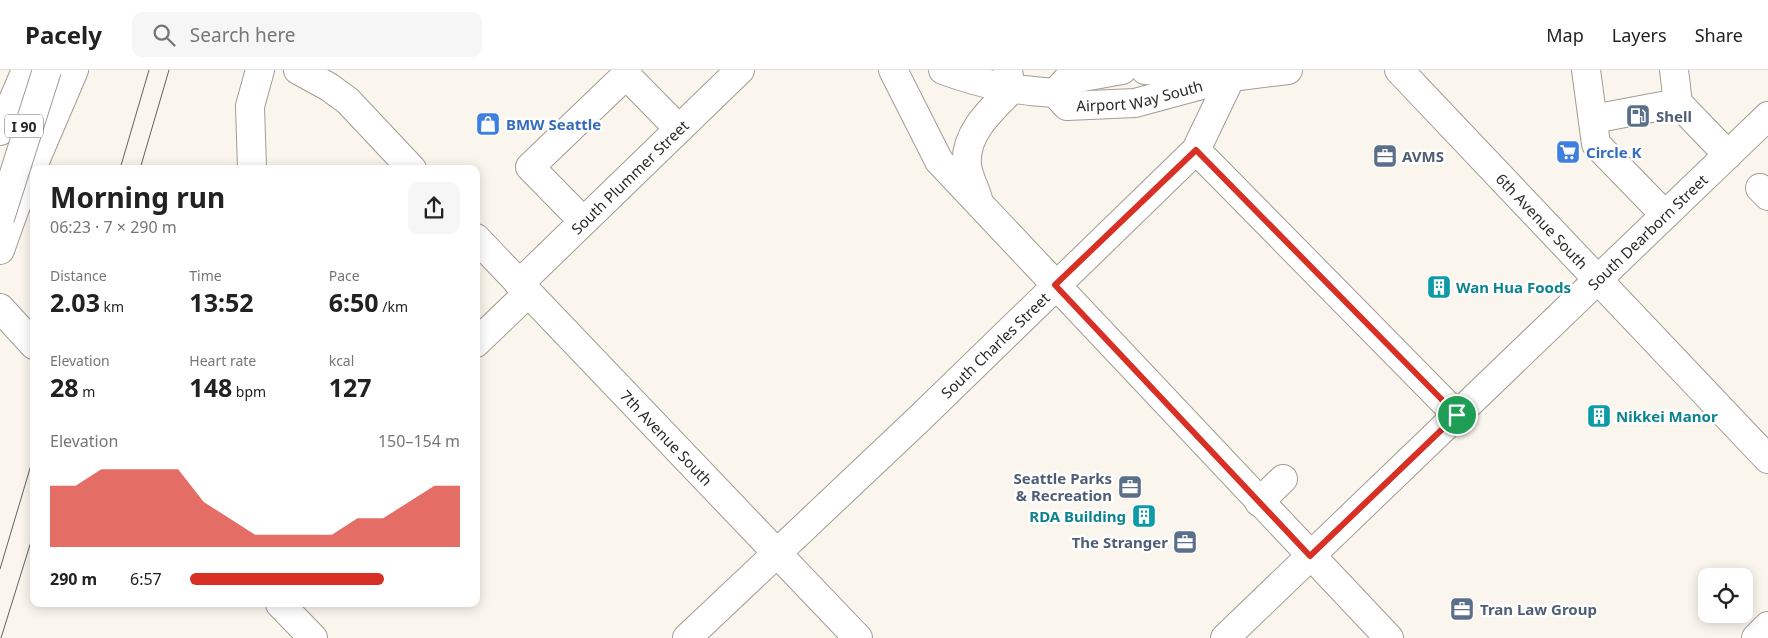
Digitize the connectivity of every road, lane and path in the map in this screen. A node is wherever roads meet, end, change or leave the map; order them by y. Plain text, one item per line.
1 (26, 70) edge
2 (48, 70) edge
3 (74, 70) edge
4 (260, 70) edge
5 (298, 70) edge
6 (740, 70) edge
7 (893, 70) edge
8 (944, 70) edge
9 (1122, 70) edge
10 (1145, 70) edge
11 (1288, 70) edge
12 (1399, 70) edge
13 (1586, 70) edge
14 (1674, 70) edge
15 (1228, 73) edge
16 (1009, 80) edge
17 (1055, 93) junction
18 (1678, 103) junction
19 (1768, 116) edge
20 (1593, 119) junction
21 (679, 129) junction
22 (0, 131) edge
23 (1196, 150) junction
24 (1728, 155) junction
25 (33, 165) edge
26 (252, 165) edge
27 (408, 165) edge
28 (30, 173) edge
29 (0, 182) edge
30 (1768, 191) edge
31 (1768, 196) edge
32 (982, 209) junction
33 (1665, 216) junction
34 (0, 218) edge
35 (583, 221) junction
36 (480, 242) edge
37 (0, 250) edge
38 (1597, 280) junction
39 (1055, 285) junction
40 (523, 288) junction
41 (0, 308) edge
42 (480, 338) edge
43 (30, 341) edge
44 (1457, 415) junction
45 (1768, 459) edge
46 (1283, 479) dead end
47 (1260, 502) junction
48 (778, 554) junction
49 (1310, 556) junction
50 (283, 607) edge
51 (1768, 626) edge
52 (313, 638) edge
53 (687, 638) edge
54 (858, 638) edge
55 (1225, 638) edge
56 (1389, 638) edge
57 (1756, 638) edge

1 - 22 main road, I 90
2 - 29 main road, I 90, bridge
2 - 34 main road, bridge
3 - 25 main road
4 - 26 main road
5 - 27 main road
6 - 21 main road, South Plummer Street
7 - 32 main road
8 - 16 main road, Airport Way South
9 - 17 main road, Airport Way South
10 - 15 main road, Airport Way South
11 - 15 main road
12 - 38 main road, 6th Avenue South
13 - 20 main road
14 - 18 main road
15 - 17 main road, Airport Way South
15 - 23 main road, South Charles Street
16 - 17 main road, Airport Way South
16 - 32 main road
18 - 20 main road
18 - 24 main road
19 - 24 main road, South Dearborn Street
20 - 33 main road
21 - 35 main road, South Plummer Street
21 - 35 main road
23 - 39 main road, South Charles Street
23 - 44 main road
24 - 33 main road, South Dearborn Street
28 - 37 main road
30 - 31 main road
32 - 39 main road
33 - 38 main road, South Dearborn Street
35 - 40 main road, South Plummer Street
36 - 40 main road, 7th Avenue South
38 - 44 main road, South Dearborn Street
38 - 45 main road, 6th Avenue South
39 - 47 main road
39 - 48 main road, South Charles Street
40 - 42 main road, South Plummer Street
40 - 48 main road, 7th Avenue South
41 - 43 main road
44 - 49 main road, South Dearborn Street
46 - 47 main road
47 - 49 main road
48 - 53 main road, South Charles Street
48 - 54 main road, 7th Avenue South
49 - 55 main road, South Dearborn Street
49 - 56 main road
50 - 52 main road
51 - 57 main road

